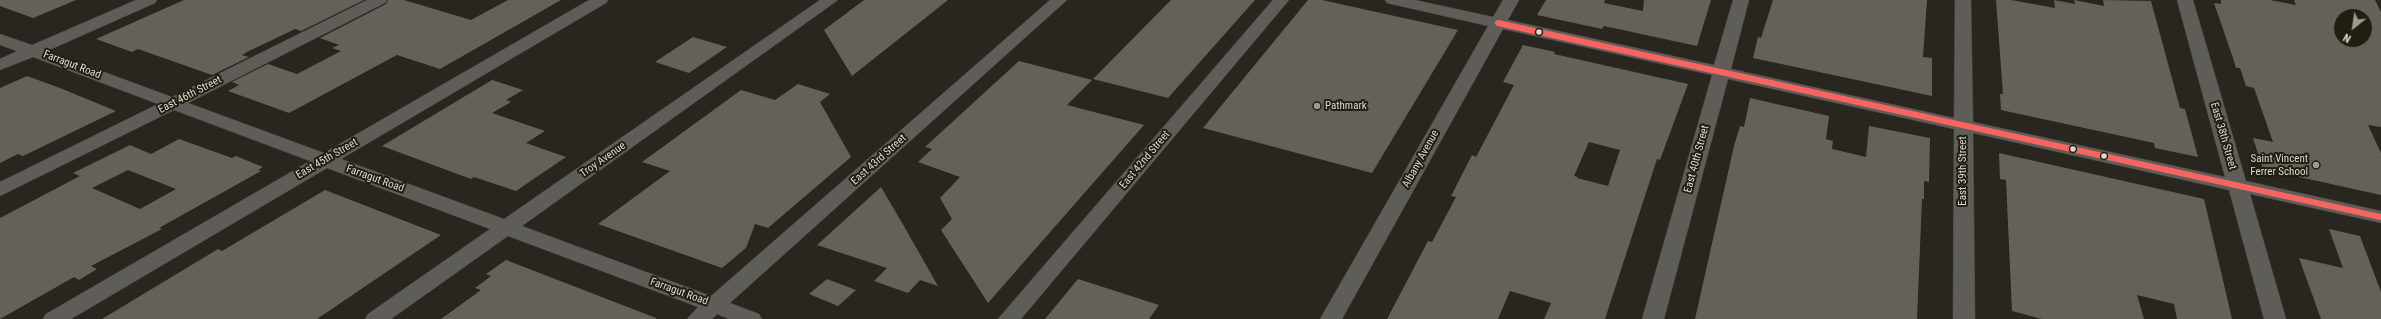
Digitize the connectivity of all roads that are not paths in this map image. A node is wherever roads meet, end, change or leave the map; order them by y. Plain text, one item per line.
1 (149, 0) edge
2 (379, 0) edge
3 (600, 0) edge
4 (830, 0) edge
5 (1059, 0) edge
6 (1281, 0) edge
7 (1393, 0) edge
8 (1511, 0) edge
9 (1741, 0) edge
10 (1963, 0) edge
11 (2185, 0) edge
12 (1498, 23) junction
13 (0, 39) edge
14 (33, 51) junction
15 (0, 66) edge
16 (1721, 72) junction
17 (174, 103) junction
18 (1963, 125) junction
19 (325, 160) junction
20 (2237, 185) junction
21 (0, 190) edge
22 (2381, 217) edge
23 (506, 228) junction
24 (714, 305) junction
25 (54, 319) edge
26 (376, 319) edge
27 (698, 319) edge
28 (751, 319) edge
29 (1009, 319) edge
30 (1331, 319) edge
31 (1653, 319) edge
32 (1964, 319) edge
33 (2275, 319) edge

1 - 14 street
2 - 17 street, East 46th Street
3 - 19 street, East 45th Street
4 - 23 street, Troy Avenue
5 - 24 street, East 43rd Street
6 - 29 street, East 42nd Street
7 - 12 street
8 - 12 street, Albany Avenue
9 - 16 street, East 40th Street
10 - 18 street, East 39th Street
11 - 20 street, East 38th Street
12 - 16 street
12 - 30 street, Albany Avenue
13 - 14 street, Farragut Road
14 - 15 street
14 - 17 street, Farragut Road
16 - 18 street
16 - 31 street, East 40th Street
17 - 19 street, Farragut Road
17 - 21 street, East 46th Street
18 - 20 street
18 - 32 street, East 39th Street
19 - 23 street, Farragut Road
19 - 25 street, East 45th Street
20 - 22 street
20 - 33 street, East 38th Street
23 - 24 street, Farragut Road
23 - 26 street, Troy Avenue
24 - 27 street, East 43rd Street
24 - 28 street, Farragut Road

